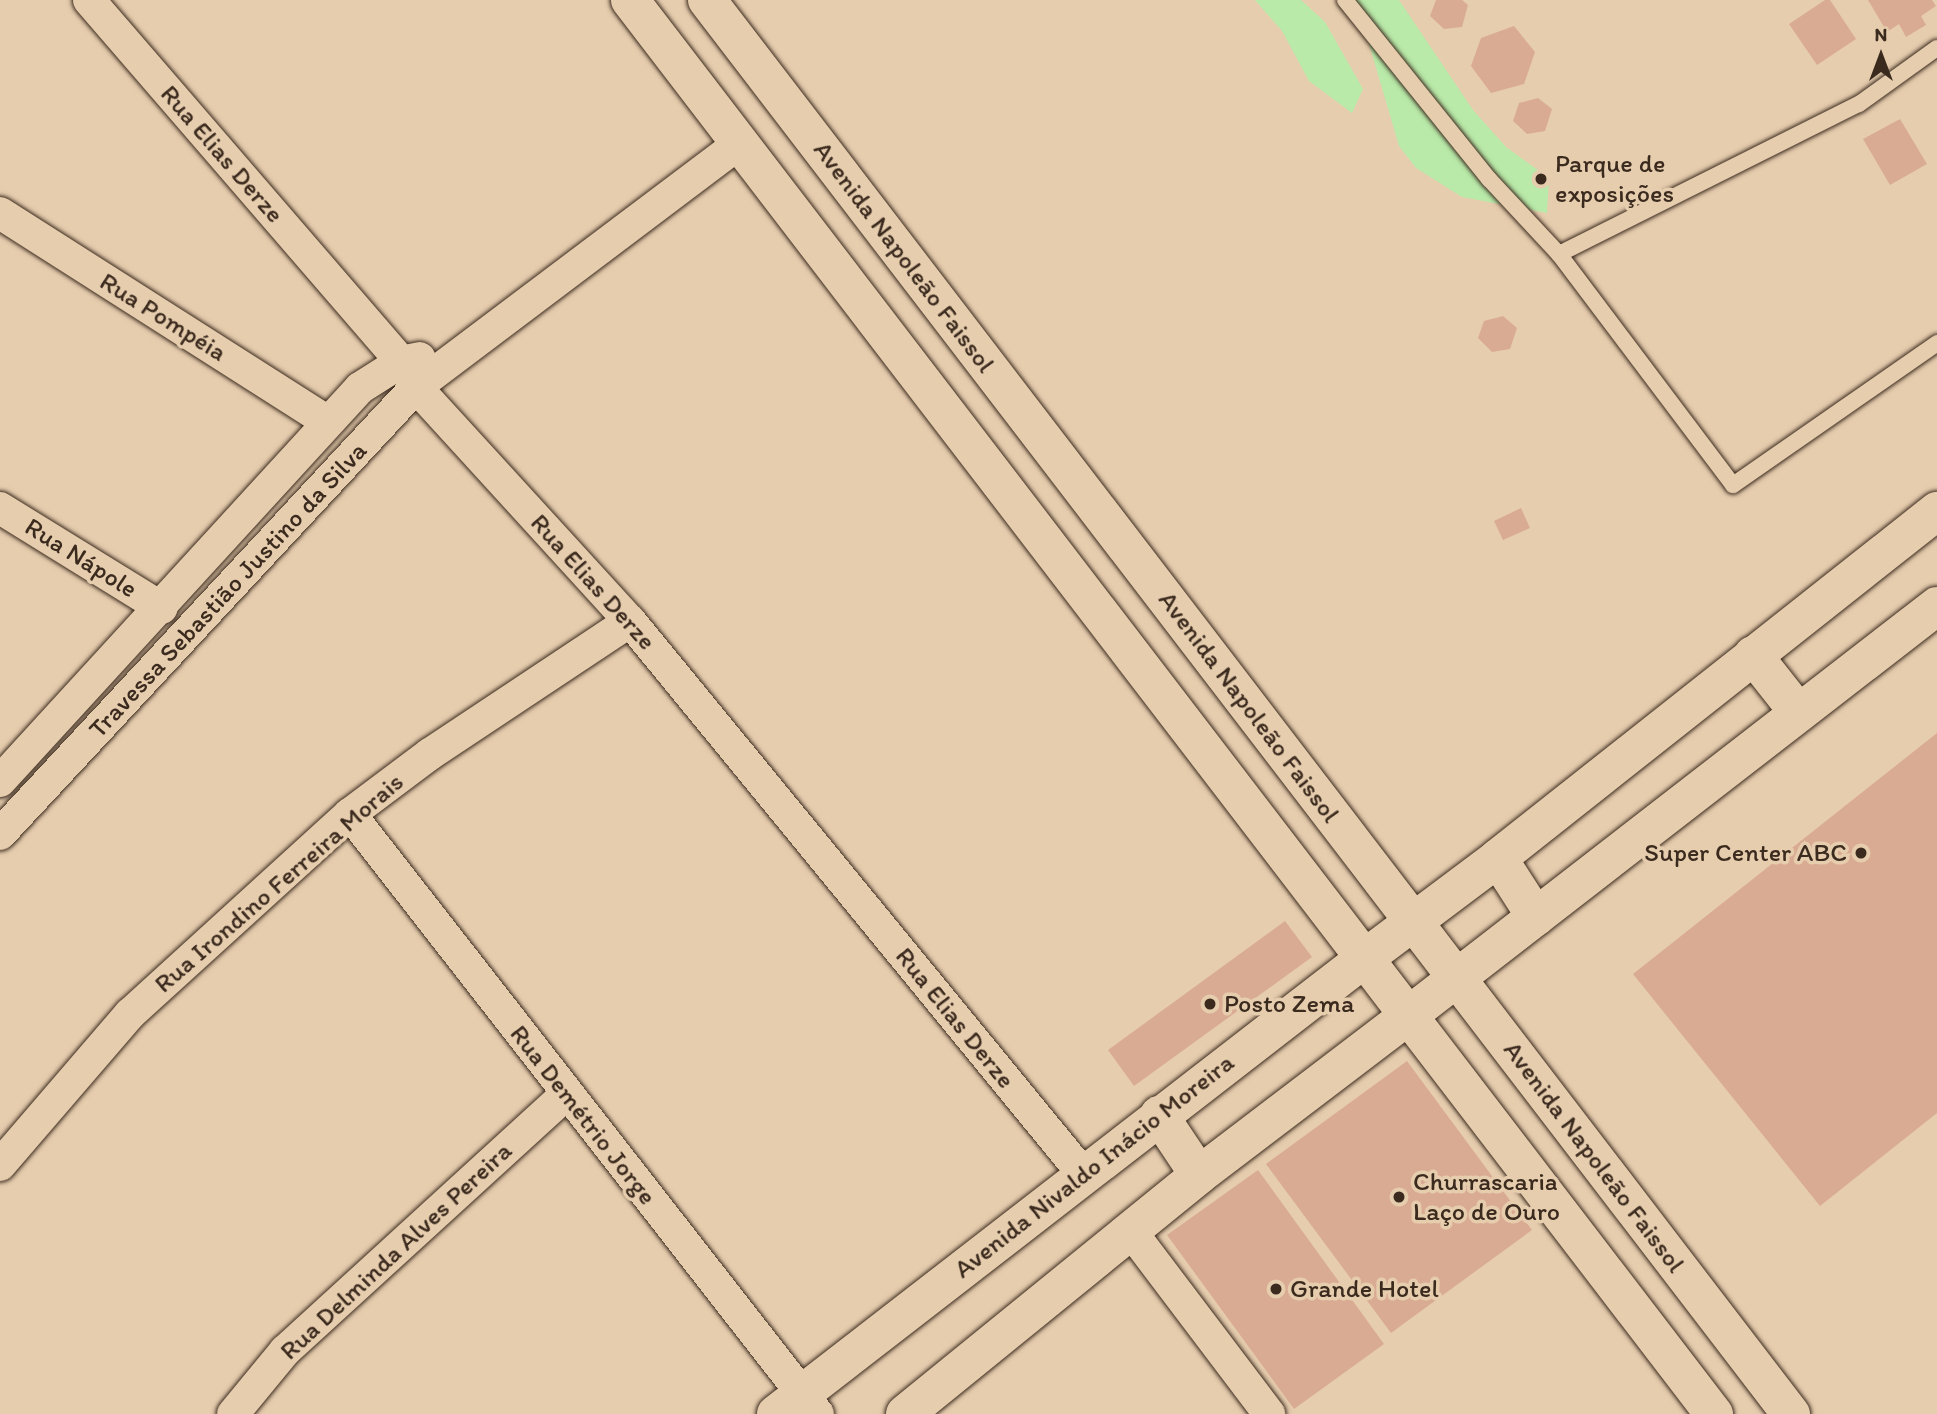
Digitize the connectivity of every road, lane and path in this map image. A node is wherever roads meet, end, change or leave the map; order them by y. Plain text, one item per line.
1 (89, 0) edge
2 (630, 0) edge
3 (707, 0) edge
4 (1345, 0) edge
5 (1937, 48) edge
6 (789, 106) junction
7 (740, 143) junction
8 (0, 213) edge
9 (1559, 254) junction
10 (1937, 343) edge
11 (408, 374) junction
12 (327, 421) junction
13 (0, 508) edge
14 (1937, 510) edge
15 (1937, 606) edge
16 (162, 608) junction
17 (630, 621) junction
18 (1753, 655) junction
19 (1798, 712) junction
20 (0, 780) edge
21 (350, 814) junction
22 (0, 834) edge
23 (1498, 859) junction
24 (1536, 917) junction
25 (1413, 921) junction
26 (1365, 958) junction
27 (1458, 978) junction
28 (1409, 1016) junction
29 (566, 1094) junction
30 (1159, 1115) junction
31 (0, 1165) edge
32 (1084, 1175) junction
33 (1199, 1175) junction
34 (1130, 1230) junction
35 (1713, 1311) junction
36 (1667, 1353) junction
37 (798, 1406) edge
38 (233, 1414) edge
39 (905, 1414) edge
40 (1269, 1414) edge
41 (1714, 1414) edge
42 (1791, 1414) edge

1 - 11 street, Rua Elias Derze
2 - 7 main road
3 - 6 main road, Avenida Napoleão Faissol
4 - 9 lane
5 - 9 lane
6 - 7 main road
6 - 25 main road, Avenida Napoleão Faissol
7 - 11 street, Travessa Sebastião Justino da Silva
7 - 26 main road
8 - 12 street, Rua Pompéia
9 - 10 lane
11 - 12 street, Travessa Sebastião Justino da Silva
11 - 17 street, Rua Elias Derze
11 - 22 street, Travessa Sebastião Justino da Silva
12 - 16 street, Travessa Sebastião Justino da Silva
13 - 16 street, Rua Nápole
14 - 18 main road, Avenida Nivaldo Inácio Moreira
15 - 19 main road
16 - 20 street, Travessa Sebastião Justino da Silva
17 - 21 street, Rua Irondino Ferreira Morais
17 - 32 street, Rua Elias Derze
18 - 19 main road
18 - 23 main road, Avenida Nivaldo Inácio Moreira
19 - 24 main road
21 - 29 street, Rua Demétrio Jorge
21 - 31 street, Rua Irondino Ferreira Morais
23 - 24 main road
23 - 25 main road, Avenida Nivaldo Inácio Moreira
24 - 27 main road
25 - 26 main road, Avenida Nivaldo Inácio Moreira
25 - 27 main road, Avenida Napoleão Faissol
26 - 28 main road
26 - 30 main road, Avenida Nivaldo Inácio Moreira
27 - 28 main road
27 - 35 main road, Avenida Napoleão Faissol
28 - 33 main road
28 - 36 main road
29 - 37 street, Rua Demétrio Jorge
29 - 38 street, Rua Delminda Alves Pereira
30 - 32 main road, Avenida Nivaldo Inácio Moreira
30 - 33 main road
32 - 37 main road, Avenida Nivaldo Inácio Moreira
33 - 34 main road
34 - 39 main road
34 - 40 street
35 - 36 main road
35 - 42 main road, Avenida Napoleão Faissol
36 - 41 main road

